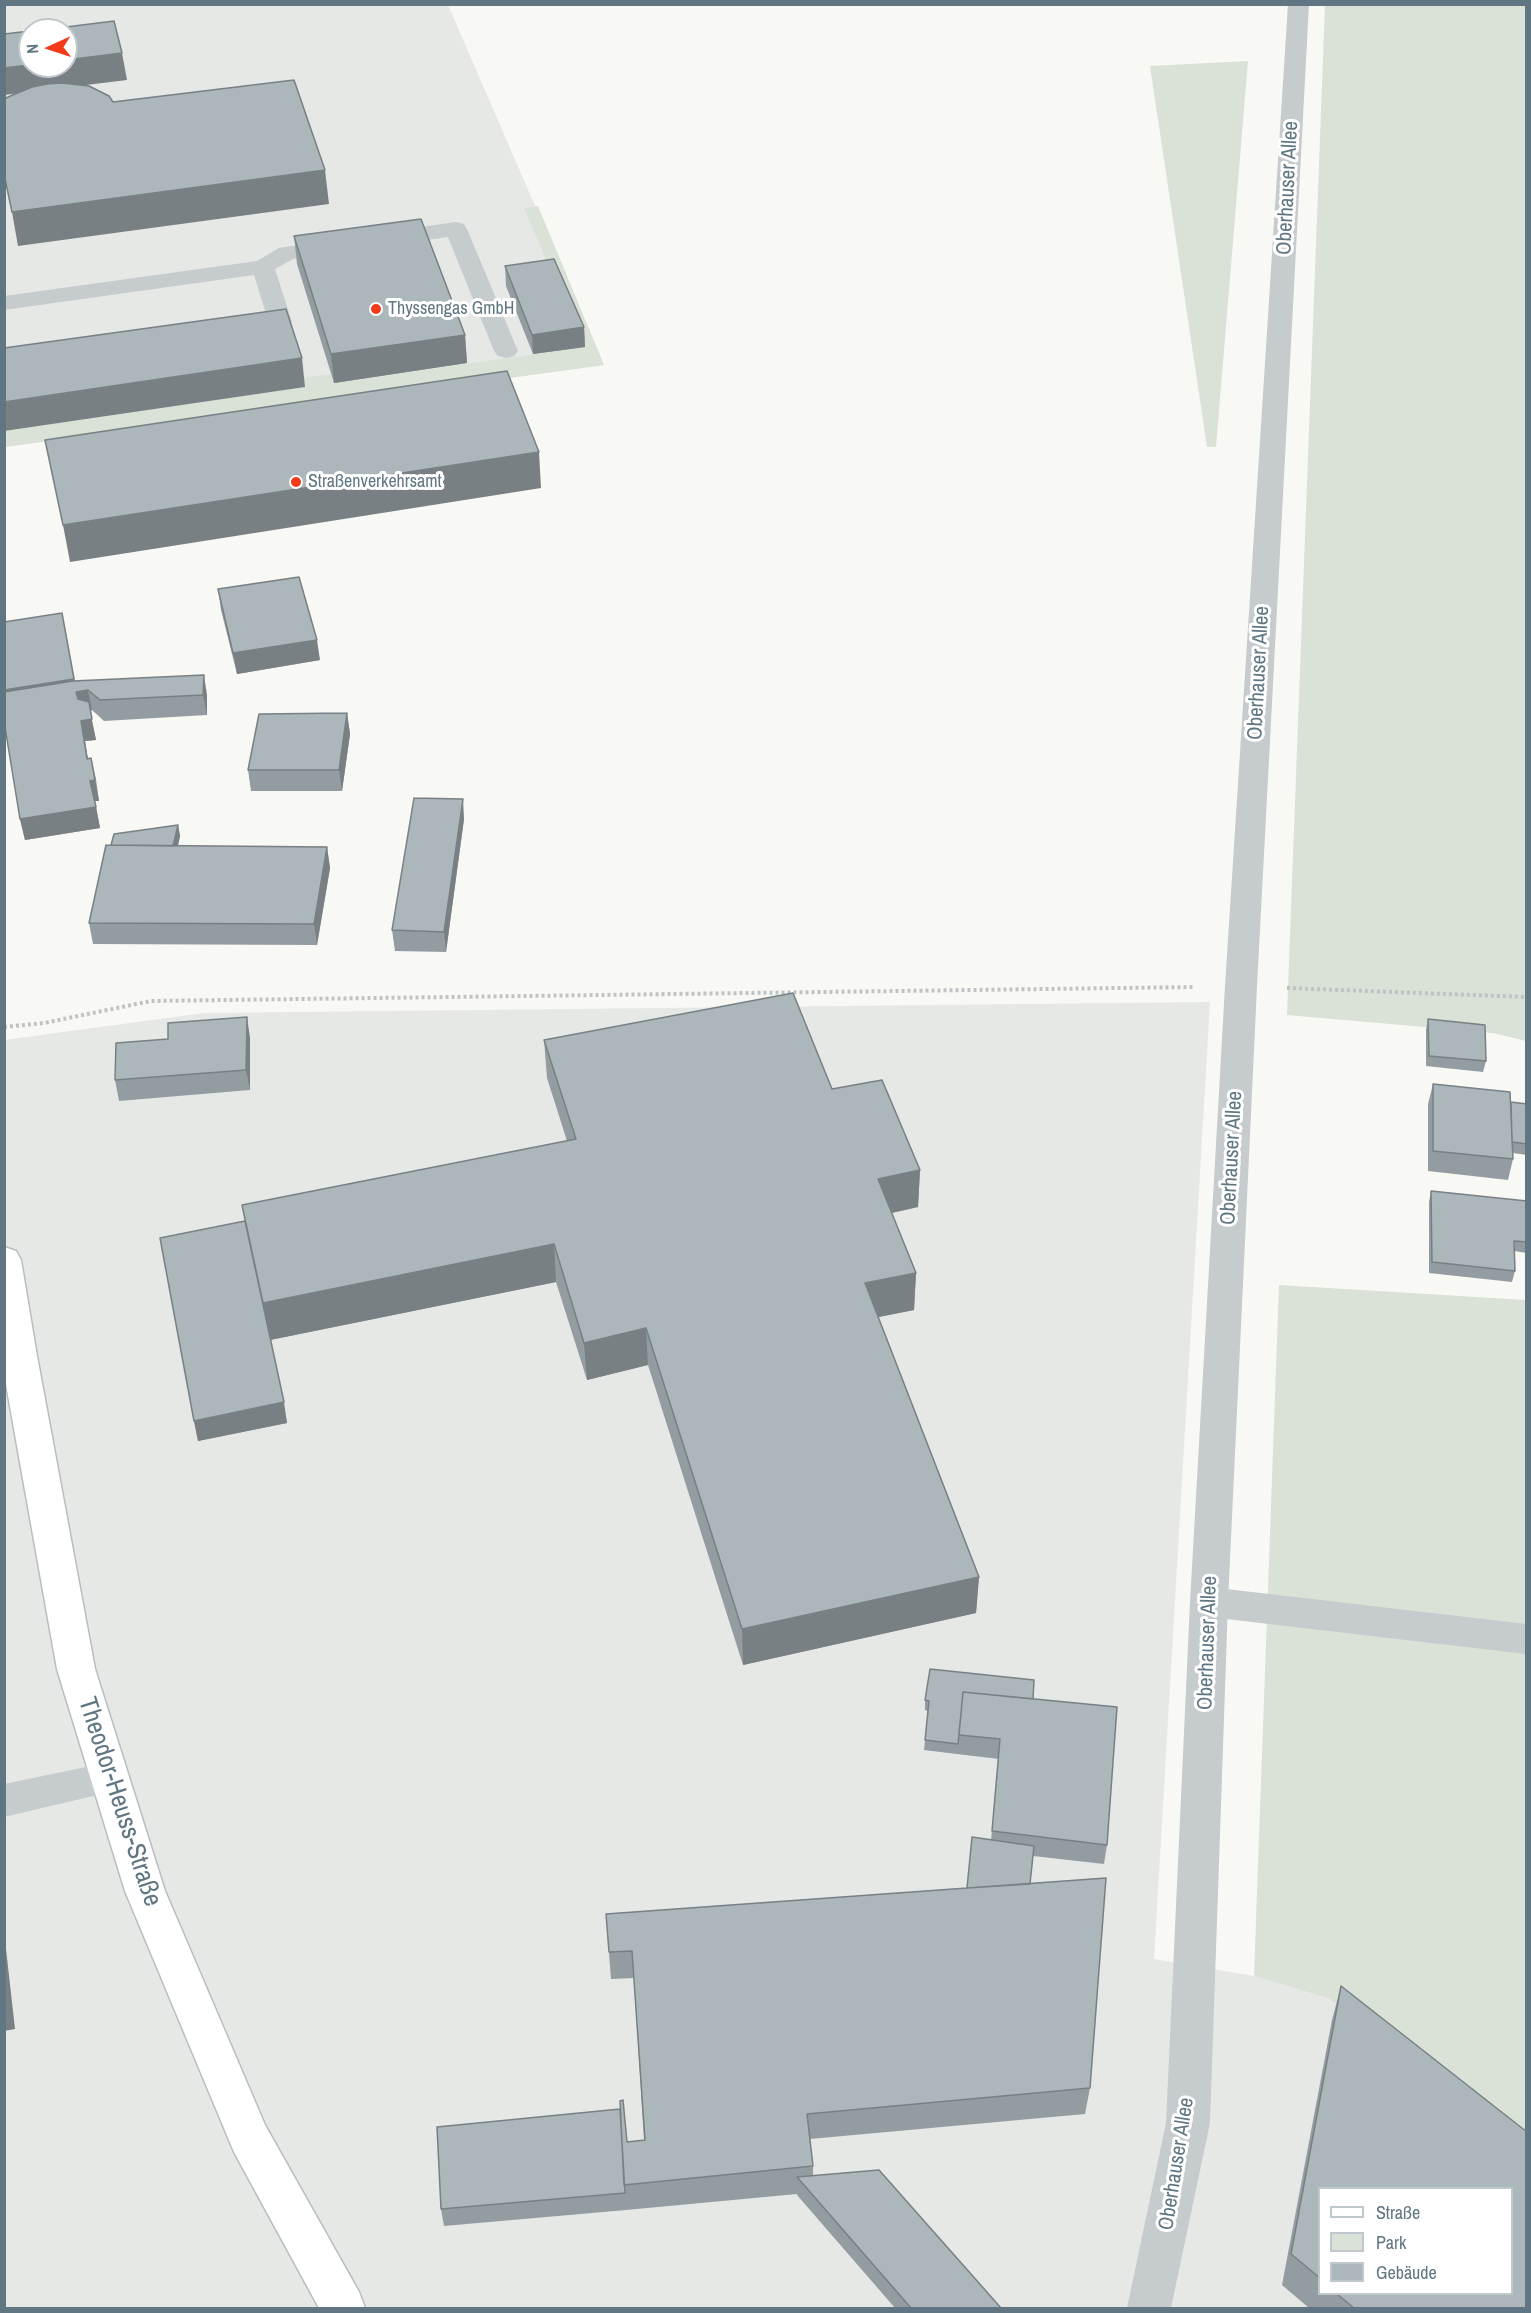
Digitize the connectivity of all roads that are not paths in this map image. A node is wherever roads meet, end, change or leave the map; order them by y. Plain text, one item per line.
1 (1299, 4) edge
2 (262, 267) junction
3 (4, 303) edge
4 (222, 330) edge
5 (506, 351) dead end
6 (4, 1260) edge
7 (1209, 1602) junction
8 (1527, 1639) edge
9 (110, 1778) junction
10 (4, 1801) edge
11 (342, 2308) edge
12 (1149, 2308) edge

1 - 7 street, Oberhauser Allee
2 - 3 lane
2 - 4 lane
2 - 5 lane
6 - 9 street, Theodor-Heuss-Straße
7 - 8 lane
7 - 12 street, Oberhauser Allee
9 - 10 lane
9 - 11 street, Theodor-Heuss-Straße

